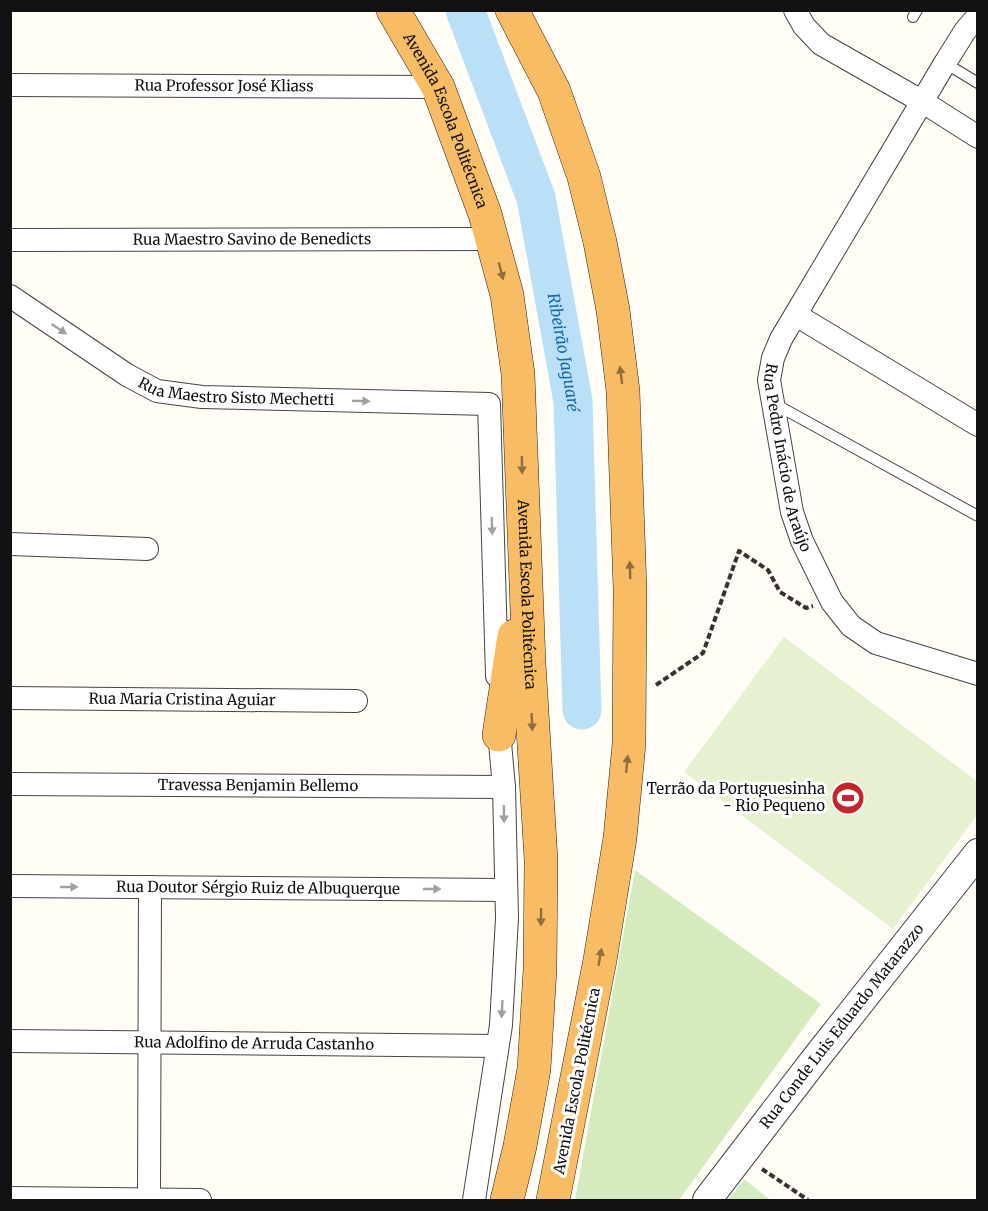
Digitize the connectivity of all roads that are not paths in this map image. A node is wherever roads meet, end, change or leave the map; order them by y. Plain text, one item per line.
1 (512, 10) edge
2 (795, 10) edge
3 (393, 15) edge
4 (978, 16) edge
5 (945, 63) junction
6 (978, 69) edge
7 (973, 80) edge
8 (10, 85) edge
9 (438, 87) junction
10 (923, 102) junction
11 (978, 137) edge
12 (492, 239) junction
13 (10, 240) edge
14 (10, 296) edge
15 (796, 315) junction
16 (772, 402) junction
17 (978, 425) edge
18 (978, 516) edge
19 (10, 544) edge
20 (147, 549) dead end
21 (524, 566) junction
22 (978, 674) edge
23 (10, 698) edge
24 (356, 701) dead end
25 (498, 735) junction
26 (10, 784) edge
27 (504, 787) junction
28 (978, 853) edge
29 (10, 886) edge
30 (150, 887) junction
31 (506, 890) junction
32 (10, 1041) edge
33 (150, 1043) junction
34 (498, 1046) junction
35 (10, 1198) edge
36 (149, 1200) edge
37 (200, 1200) edge
38 (474, 1200) edge
39 (507, 1200) edge
40 (553, 1200) edge
41 (707, 1200) edge

40 -> 1 highway, Avenida Escola Politécnica
2 - 10 street
3 - 9 highway, Avenida Escola Politécnica
4 - 5 street, Rua Pedro Inácio de Araújo
5 - 7 lane
5 - 10 street, Rua Pedro Inácio de Araújo
6 - 7 lane
8 - 9 street, Rua Professor José Kliass
9 - 12 highway, Avenida Escola Politécnica
10 - 11 street
10 - 15 street, Rua Pedro Inácio de Araújo
12 - 13 street, Rua Maestro Savino de Benedicts
12 -> 21 highway, Avenida Escola Politécnica
14 -> 25 street, Rua Maestro Sisto Mechetti
15 - 16 street, Rua Pedro Inácio de Araújo
15 - 17 street
16 - 18 lane
16 - 22 street, Rua Pedro Inácio de Araújo
19 - 20 street
21 - 25 highway
21 -> 39 highway, Avenida Escola Politécnica
23 - 24 street, Rua Maria Cristina Aguiar
25 - 27 street
26 - 27 street, Travessa Benjamin Bellemo
27 -> 31 street
28 - 41 street, Rua Conde Luis Eduardo Matarazzo
29 -> 30 street, Rua Doutor Sérgio Ruiz de Albuquerque
30 -> 31 street, Rua Doutor Sérgio Ruiz de Albuquerque
30 - 33 street
31 -> 34 street
32 - 33 street, Rua Adolfino de Arruda Castanho
33 - 34 street, Rua Adolfino de Arruda Castanho
33 - 36 street
34 - 38 street
35 - 36 street
36 - 37 street

